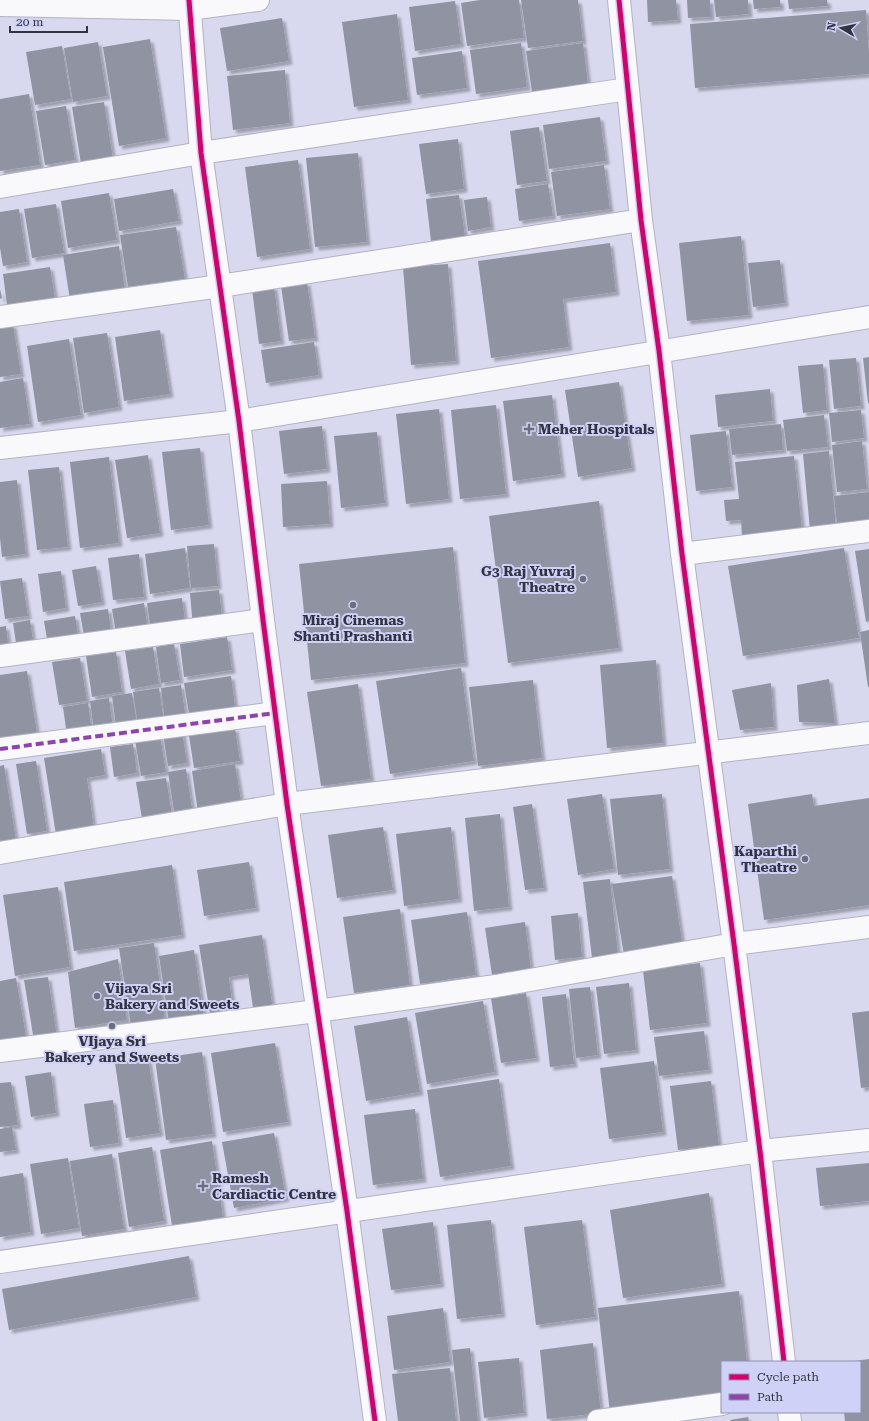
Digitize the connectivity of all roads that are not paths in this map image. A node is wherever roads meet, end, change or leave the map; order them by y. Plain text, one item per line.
1 (258, 0) edge
2 (619, 0) edge
3 (0, 5) edge
4 (189, 5) edge
5 (628, 89) junction
6 (201, 153) junction
7 (0, 187) edge
8 (641, 220) junction
9 (220, 286) junction
10 (0, 317) edge
11 (869, 317) edge
12 (659, 351) junction
13 (239, 421) junction
14 (0, 448) edge
15 (869, 531) edge
16 (682, 554) junction
17 (263, 620) junction
18 (0, 656) edge
19 (275, 713) junction
20 (869, 732) edge
21 (0, 749) edge
22 (709, 753) junction
23 (287, 804) junction
24 (0, 853) edge
25 (869, 927) edge
26 (734, 944) junction
27 (317, 1011) junction
28 (0, 1050) edge
29 (869, 1140) edge
30 (760, 1151) junction
31 (347, 1211) junction
32 (0, 1262) edge
33 (784, 1361) edge
34 (721, 1404) edge
35 (375, 1421) edge
36 (598, 1421) edge

1 - 4 street
2 - 5 street
3 - 4 street
4 - 6 street
5 - 6 street
5 - 8 street
6 - 7 street
6 - 9 street
8 - 9 street
8 - 12 street
9 - 10 street
9 - 13 street
11 - 12 street
12 - 13 street
12 - 16 street
13 - 14 street
13 - 17 street
15 - 16 street
16 - 22 street
17 - 18 street
17 - 19 street
19 - 21 street
19 - 23 street
20 - 22 street
22 - 23 street
22 - 26 street
23 - 24 street
23 - 27 street
25 - 26 street
26 - 27 street
26 - 30 street
27 - 28 street
27 - 31 street
29 - 30 street
30 - 31 street
30 - 33 street
31 - 32 street
31 - 35 street
34 - 36 street

